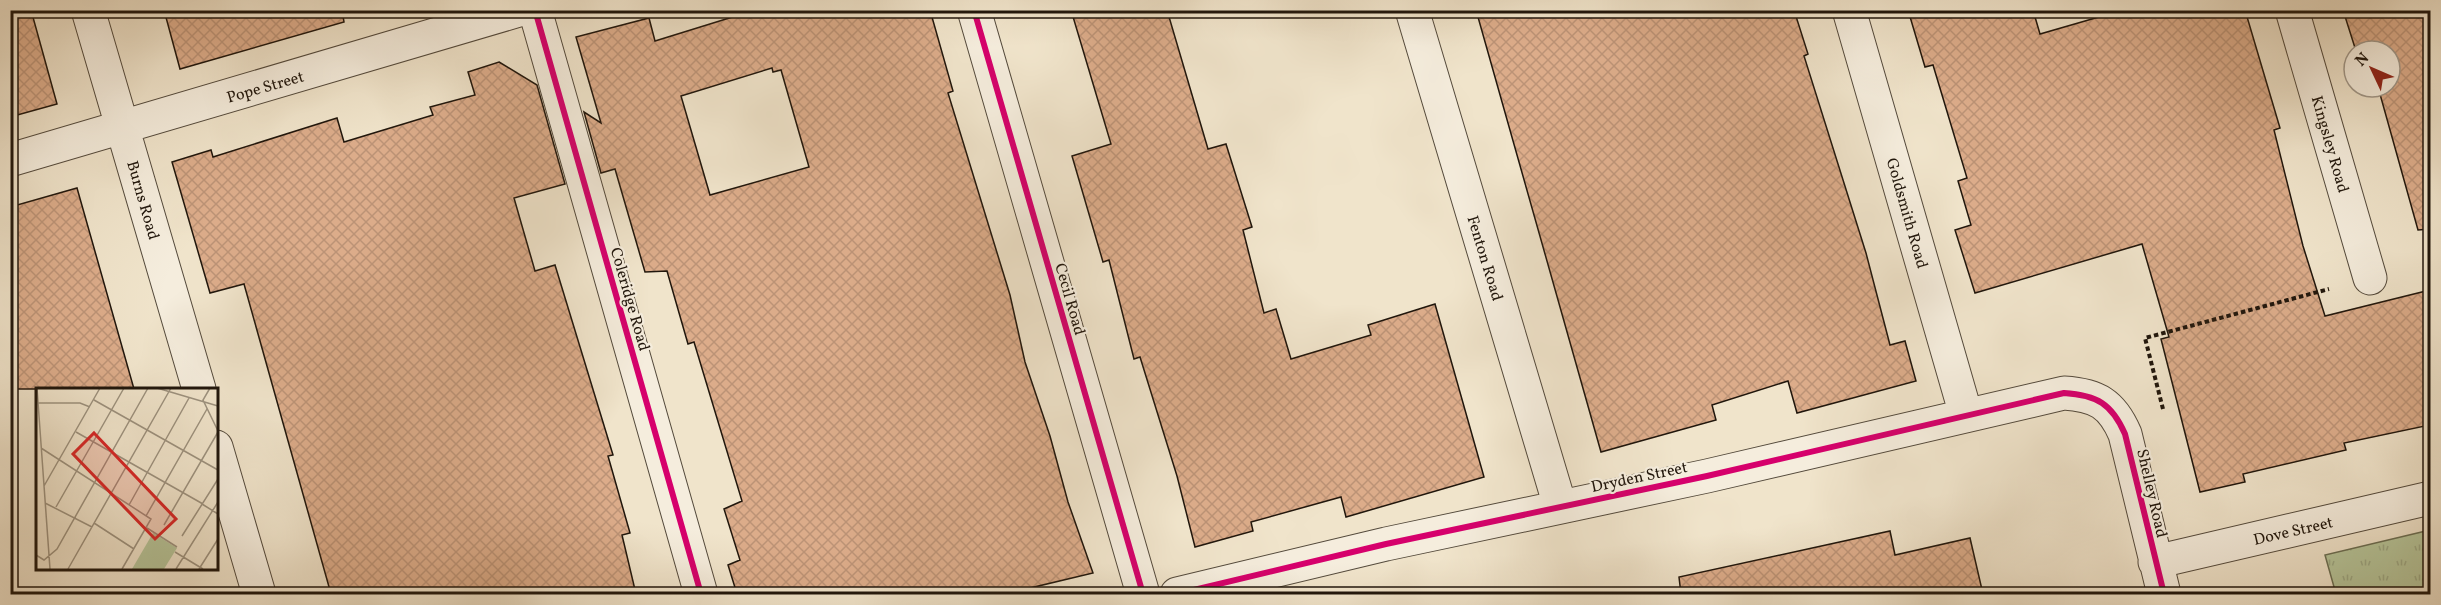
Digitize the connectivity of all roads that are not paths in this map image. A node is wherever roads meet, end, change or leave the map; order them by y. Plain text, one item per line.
1 (88, 10) edge
2 (519, 10) edge
3 (535, 10) edge
4 (974, 10) edge
5 (1412, 10) edge
6 (1849, 10) edge
7 (2292, 10) edge
8 (123, 128) junction
9 (10, 160) edge
10 (2370, 278) road end
11 (199, 388) edge
12 (2104, 404) joint
13 (1966, 415) junction
14 (218, 454) edge
15 (2430, 498) edge
16 (1560, 506) junction
17 (2155, 562) junction
18 (259, 594) edge
19 (702, 594) edge
20 (1143, 594) edge
21 (1177, 594) edge
22 (2164, 594) edge

1 - 8 street, Burns Road
2 - 8 street, Pope Street
3 - 19 street, Coleridge Road
4 - 20 street, Cecil Road
5 - 16 street, Fenton Road
6 - 13 street, Goldsmith Road
7 - 10 street, Kingsley Road
8 - 9 street, Pope Street
8 - 11 street, Burns Road
12 - 13 street, Dryden Street
12 - 17 street, Shelley Road
13 - 16 street, Dryden Street
14 - 18 street
15 - 17 street, Dove Street
16 - 21 street, Dryden Street
17 - 22 street, Shelley Road

